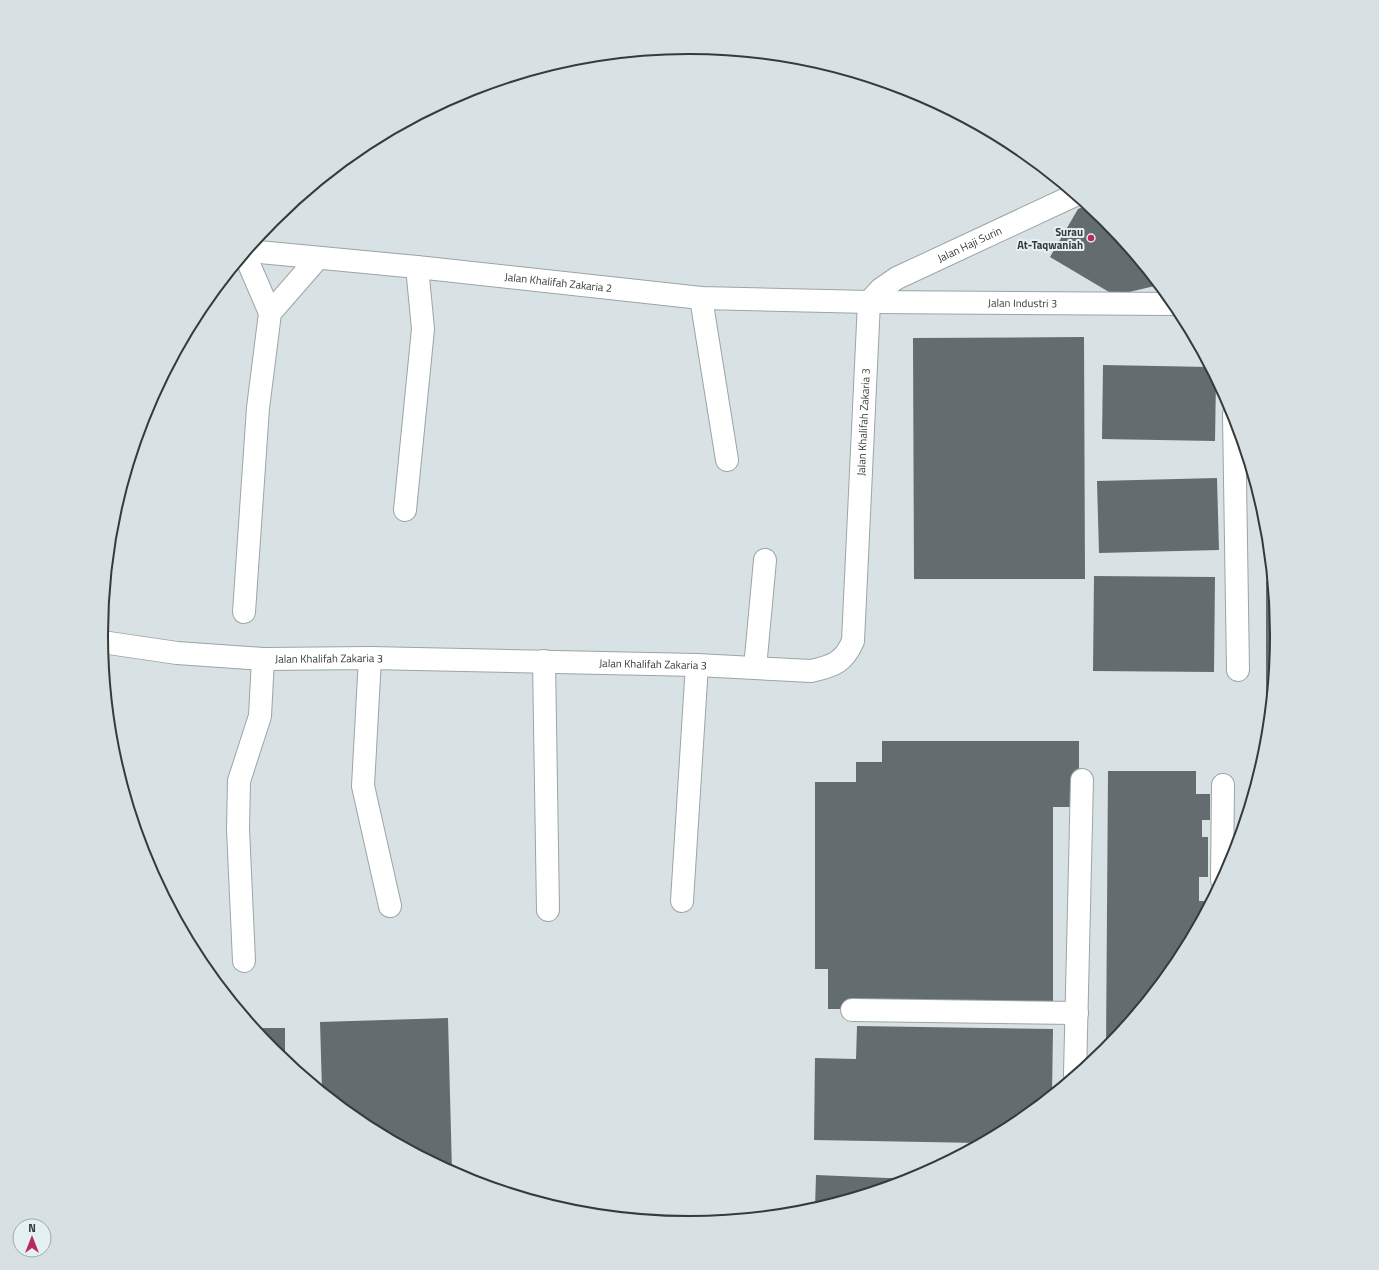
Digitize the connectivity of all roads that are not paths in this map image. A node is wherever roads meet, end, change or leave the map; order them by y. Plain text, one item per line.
1 (1071, 197) edge
2 (253, 252) edge
3 (247, 259) edge
4 (317, 259) junction
5 (417, 267) junction
6 (701, 298) junction
7 (869, 302) junction
8 (1167, 304) edge
9 (270, 313) junction
10 (1234, 434) edge
11 (727, 460) dead end
12 (405, 510) dead end
13 (765, 560) dead end
14 (244, 612) dead end
15 (108, 643) edge
16 (370, 658) junction
17 (263, 659) junction
18 (544, 661) junction
19 (697, 665) junction
20 (755, 668) junction
21 (1238, 670) dead end
22 (1082, 780) dead end
23 (1223, 784) dead end
24 (1222, 866) edge
25 (682, 901) dead end
26 (390, 906) dead end
27 (548, 910) dead end
28 (244, 961) dead end
29 (852, 1010) dead end
30 (1077, 1013) junction
31 (1075, 1070) edge

1 - 7 street, Jalan Haji Surin
2 - 4 street, Jalan Khalifah Zakaria 2
3 - 9 street
4 - 5 street, Jalan Khalifah Zakaria 2
4 - 9 street
5 - 6 street, Jalan Khalifah Zakaria 2
5 - 12 street
6 - 7 street, Jalan Khalifah Zakaria 2
6 - 11 street
7 - 8 street, Jalan Industri 3
7 - 20 street, Jalan Khalifah Zakaria 3
9 - 14 street
10 - 21 street
13 - 20 street
15 - 17 street, Jalan Khalifah Zakaria 3
16 - 17 street, Jalan Khalifah Zakaria 3
16 - 18 street, Jalan Khalifah Zakaria 3
16 - 26 street
17 - 28 street
18 - 19 street, Jalan Khalifah Zakaria 3
18 - 27 street
19 - 20 street, Jalan Khalifah Zakaria 3
19 - 25 street
22 - 30 street
23 - 24 street
29 - 30 street
30 - 31 street

